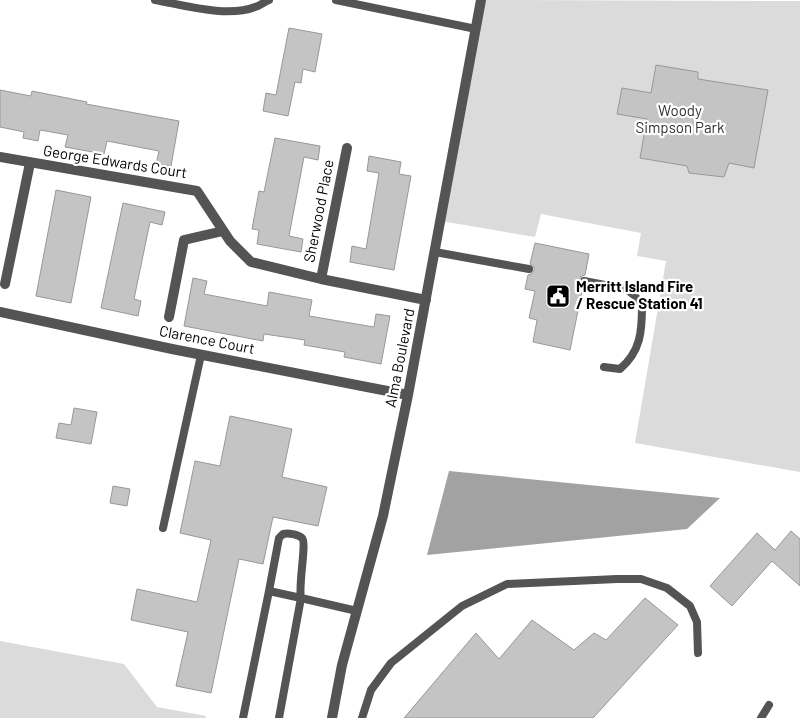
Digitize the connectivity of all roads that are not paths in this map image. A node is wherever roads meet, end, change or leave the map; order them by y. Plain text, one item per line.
1 (155, 0) edge
2 (268, 0) edge
3 (336, 0) edge
4 (482, 0) edge
5 (476, 29) junction
6 (347, 148) dead end
7 (0, 157) edge
8 (30, 163) junction
9 (223, 231) junction
10 (435, 252) junction
11 (529, 269) dead end
12 (321, 279) junction
13 (584, 282) dead end
14 (6, 284) dead end
15 (426, 300) junction
16 (0, 312) edge
17 (170, 317) dead end
18 (201, 355) junction
19 (604, 367) dead end
20 (408, 395) junction
21 (163, 528) dead end
22 (269, 591) junction
23 (301, 598) junction
24 (357, 611) junction
25 (698, 653) dead end
26 (769, 705) dead end
27 (244, 718) edge
28 (279, 718) edge
29 (332, 718) edge
30 (362, 718) edge
31 (762, 718) edge

1 - 2 lane
3 - 5 lane
4 - 5 street, Alma Boulevard
5 - 10 street, Alma Boulevard
6 - 12 street, Sherwood Place
7 - 8 street, George Edwards Court
8 - 9 street, George Edwards Court
8 - 14 street
9 - 12 street, George Edwards Court
9 - 17 street
10 - 11 lane
10 - 15 street, Alma Boulevard
12 - 15 street, George Edwards Court
13 - 19 lane
15 - 20 street, Alma Boulevard
16 - 18 street, Clarence Court
18 - 20 street, Clarence Court
18 - 21 lane
20 - 24 street, Alma Boulevard
22 - 23 lane
22 - 23 lane
22 - 27 lane
23 - 24 lane
23 - 28 lane
24 - 29 street, Alma Boulevard
25 - 30 lane
26 - 31 lane

